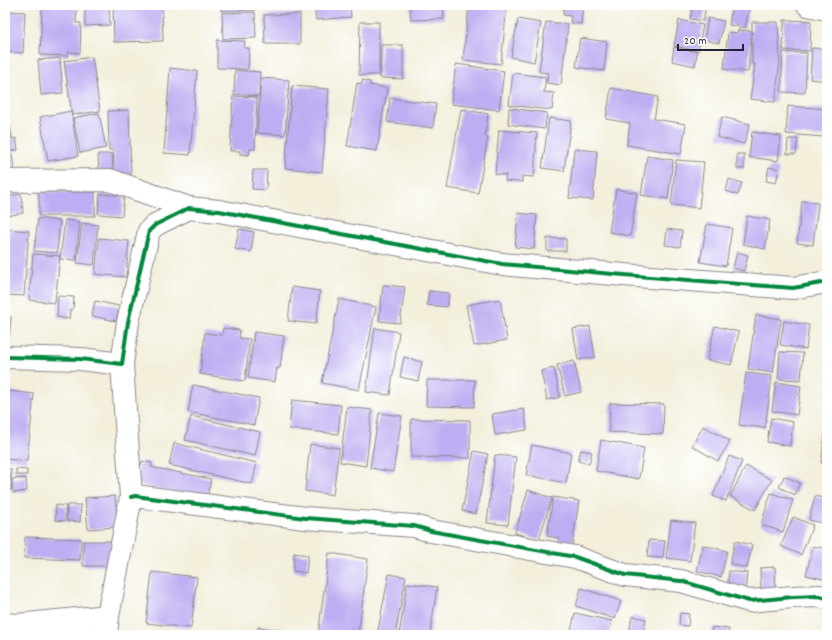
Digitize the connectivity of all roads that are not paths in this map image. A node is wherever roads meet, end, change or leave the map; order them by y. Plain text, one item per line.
1 (808, 5) edge
2 (827, 9) edge
3 (5, 181) edge
4 (189, 208) junction
5 (827, 282) edge
6 (5, 357) edge
7 (122, 364) junction
8 (131, 498) junction
9 (827, 598) edge
10 (5, 624) edge
11 (107, 625) edge

1 - 2 street
3 - 4 street
4 - 5 street
4 - 7 street
6 - 7 street
7 - 8 street
8 - 9 street
8 - 11 street
10 - 11 street

